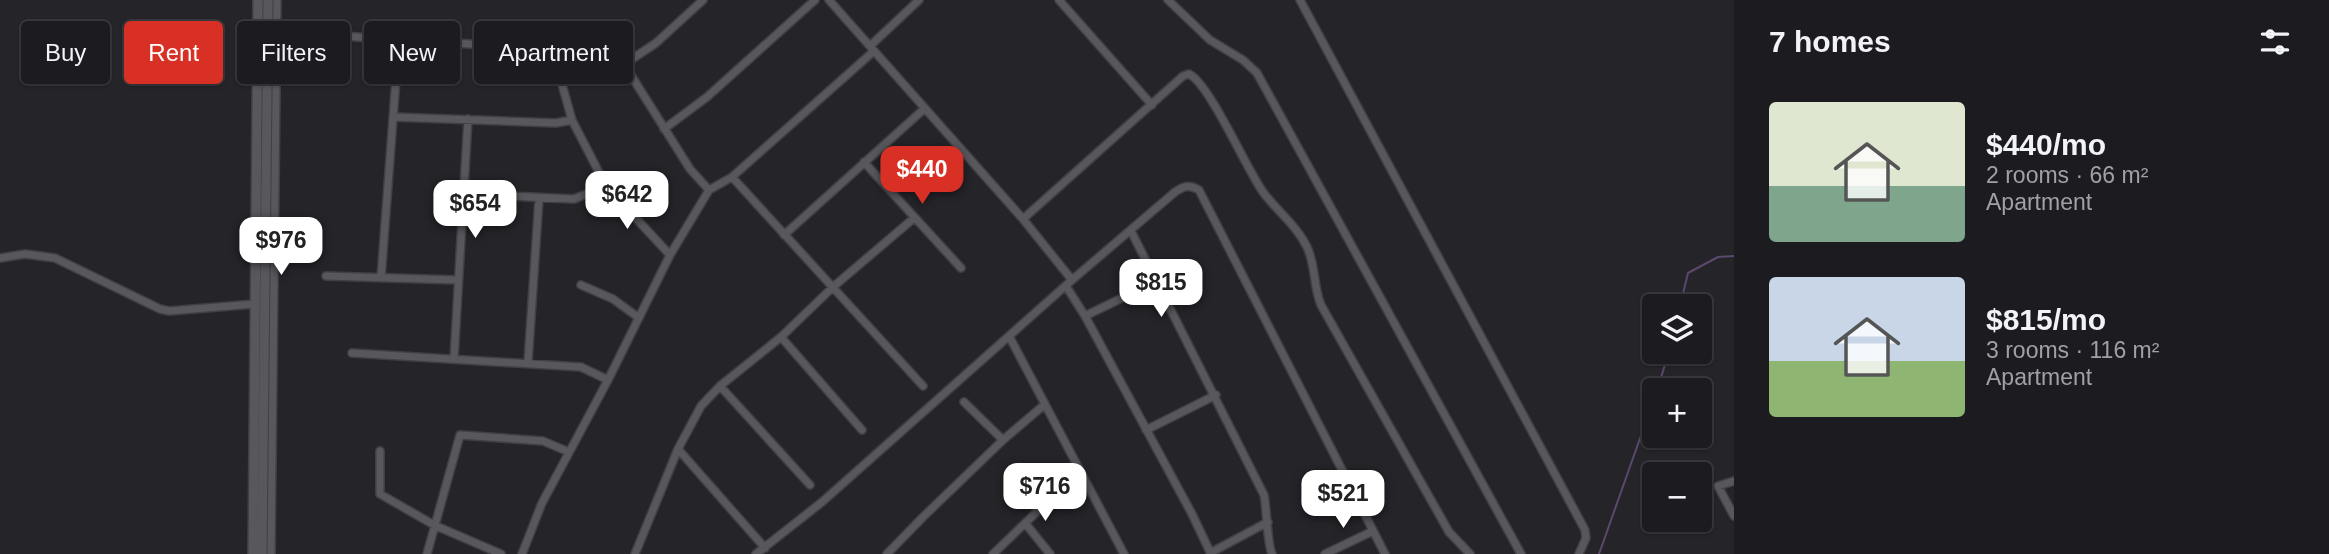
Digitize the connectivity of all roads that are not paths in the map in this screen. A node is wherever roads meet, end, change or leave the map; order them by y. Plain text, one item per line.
1 (258, 0) edge
2 (268, 0) edge
3 (277, 0) edge
4 (704, 0) edge
5 (815, 0) edge
6 (829, 0) edge
7 (919, 0) edge
8 (1059, 0) edge
9 (1168, 0) edge
10 (1300, 0) edge
11 (276, 21) edge
12 (872, 48) junction
13 (633, 58) edge
14 (633, 81) edge
15 (276, 84) edge
16 (396, 84) edge
17 (562, 84) edge
18 (1152, 105) junction
19 (924, 109) junction
20 (393, 117) junction
21 (468, 119) junction
22 (572, 120) junction
23 (664, 129) junction
24 (864, 162) junction
25 (732, 177) junction
26 (606, 186) junction
27 (709, 190) junction
28 (463, 194) junction
29 (539, 199) junction
30 (914, 218) junction
31 (1023, 219) junction
32 (1131, 231) junction
33 (784, 234) junction
34 (670, 255) junction
35 (0, 258) edge
36 (961, 268) dead end
37 (326, 276) dead end
38 (381, 278) junction
39 (458, 280) junction
40 (1157, 281) junction
41 (1069, 283) junction
42 (581, 285) dead end
43 (833, 287) junction
44 (255, 304) junction
45 (1085, 316) junction
46 (639, 318) junction
47 (781, 337) junction
48 (1009, 337) junction
49 (352, 353) dead end
50 (454, 359) junction
51 (528, 362) junction
52 (608, 380) junction
53 (720, 386) junction
54 (923, 386) dead end
55 (1216, 395) junction
56 (964, 402) dead end
57 (1044, 405) junction
58 (862, 429) dead end
59 (1146, 430) junction
60 (1003, 440) junction
61 (678, 449) junction
62 (380, 451) dead end
63 (569, 452) junction
64 (1082, 475) junction
65 (1734, 481) edge
66 (810, 485) dead end
67 (1734, 516) edge
68 (1025, 523) junction
69 (1268, 523) junction
70 (434, 525) junction
71 (1373, 531) junction
72 (896, 546) junction
73 (765, 548) junction
74 (253, 554) edge
75 (262, 554) edge
76 (271, 554) edge
77 (427, 554) edge
78 (501, 554) edge
79 (522, 554) edge
80 (635, 554) edge
81 (756, 554) edge
82 (887, 554) edge
83 (903, 554) edge
84 (993, 554) edge
85 (1051, 554) edge
86 (1124, 554) edge
87 (1210, 554) edge
88 (1272, 554) edge
89 (1325, 554) edge
90 (1385, 554) edge
91 (1470, 554) edge
92 (1521, 554) edge
93 (1579, 554) edge

1 - 44 street
2 - 75 street
3 - 11 street
4 - 13 street
5 - 23 street
6 - 12 street
7 - 12 street
8 - 18 street
9 - 92 street
10 - 93 street
12 - 19 street
12 - 25 street
14 - 23 street
15 - 76 street
16 - 20 street
17 - 22 street
18 - 31 street
18 - 91 street
19 - 24 street
19 - 31 street
20 - 21 street
20 - 38 street
21 - 22 street
21 - 28 street
22 - 26 street
23 - 27 street
24 - 30 street
24 - 33 street
25 - 27 street
25 - 33 street
26 - 29 street
26 - 34 street
27 - 34 street
28 - 29 street
28 - 39 street
29 - 51 street
30 - 36 street
30 - 43 street
31 - 41 street
32 - 40 street
32 - 41 street
32 - 71 street
33 - 43 street
34 - 46 street
35 - 44 street
37 - 38 street
38 - 39 street
39 - 50 street
40 - 45 street
40 - 55 street
41 - 45 street
41 - 48 street
42 - 46 street
43 - 47 street
43 - 54 street
44 - 74 street
45 - 59 street
46 - 52 street
47 - 53 street
47 - 58 street
48 - 57 street
48 - 73 street
49 - 50 street
50 - 51 street
51 - 52 street
52 - 63 street
53 - 61 street
53 - 66 street
55 - 59 street
55 - 69 street
56 - 60 street
57 - 60 street
57 - 64 street
59 - 87 street
60 - 72 street
61 - 73 street
61 - 80 street
62 - 70 street
63 - 70 street
63 - 79 street
64 - 68 street
64 - 86 street
65 - 67 street
68 - 84 street
68 - 85 street
69 - 87 street
69 - 88 street
70 - 77 street
70 - 78 street
71 - 89 street
71 - 90 street
72 - 82 street
72 - 83 street
73 - 81 street

